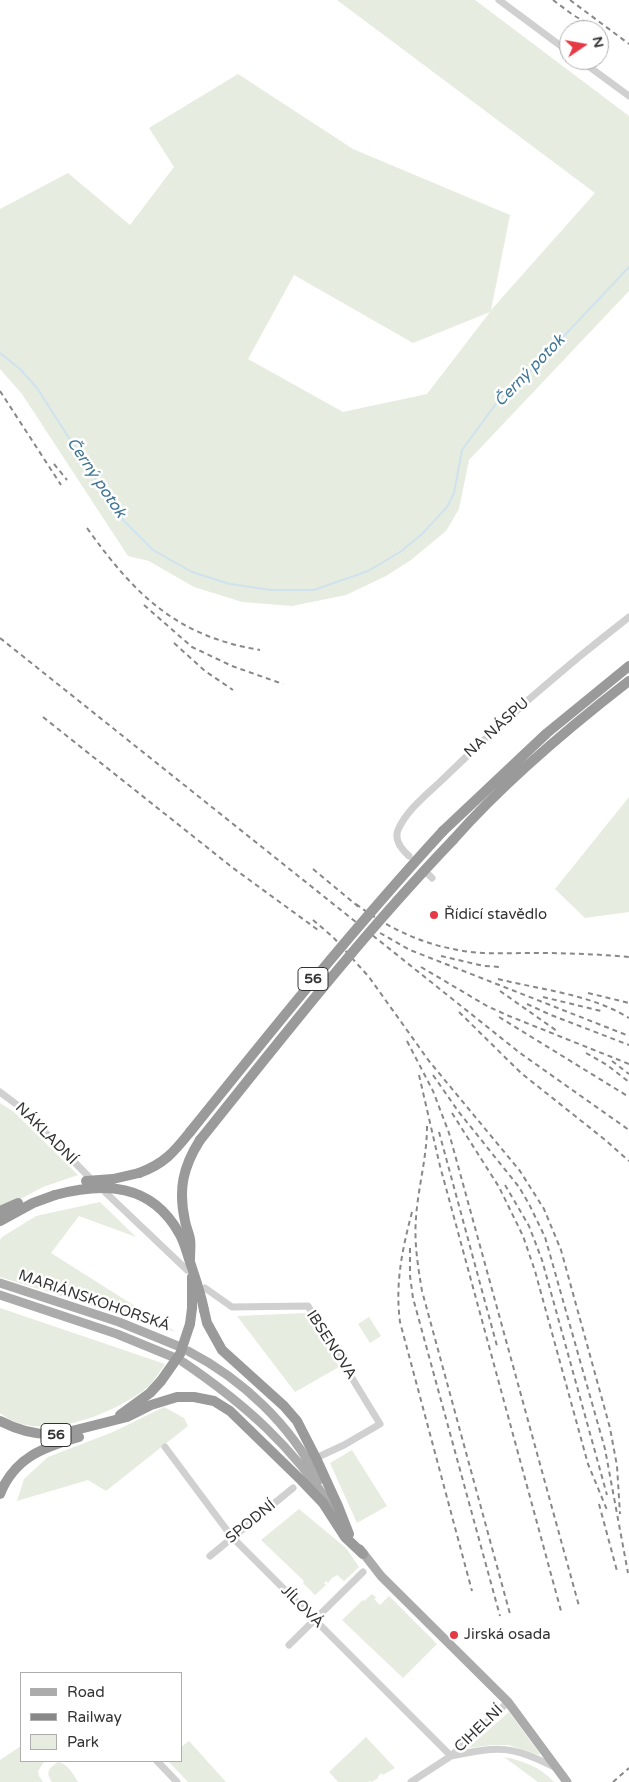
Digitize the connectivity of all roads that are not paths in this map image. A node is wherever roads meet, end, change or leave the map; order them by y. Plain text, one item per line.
1 (499, 0) edge
2 (559, 45) edge
3 (594, 70) edge
4 (629, 96) edge
5 (629, 617) edge
6 (629, 666) edge
7 (629, 681) edge
8 (409, 856) dead end
9 (0, 1092) edge
10 (90, 1178) dead end
11 (105, 1192) dead end
12 (55, 1195) junction
13 (0, 1211) edge
14 (0, 1221) edge
15 (188, 1267) junction
16 (0, 1283) edge
17 (205, 1288) dead end
18 (0, 1296) edge
19 (178, 1346) dead end
20 (188, 1351) dead end
21 (173, 1357) dead end
22 (183, 1362) dead end
23 (113, 1420) junction
24 (0, 1421) edge
25 (166, 1447) dead end
26 (316, 1458) junction
27 (293, 1488) dead end
28 (0, 1494) edge
29 (347, 1531) junction
30 (232, 1537) junction
31 (363, 1554) junction
32 (210, 1556) dead end
33 (363, 1572) dead end
34 (314, 1620) junction
35 (290, 1645) dead end
36 (508, 1702) junction
37 (451, 1756) junction
38 (158, 1762) edge
39 (556, 1768) junction
40 (177, 1782) edge
41 (411, 1782) edge
42 (567, 1782) edge

1 - 2 street
3 - 4 street
5 - 8 street, NA NÁSPU
6 - 12 highway, 56, bridge
7 - 15 highway, 56, bridge
9 - 10 street, NÁKLADNÍ
11 - 15 street
12 - 13 highway
12 - 14 highway, 56
12 - 15 highway, 56, bridge
15 - 23 highway, 56, bridge
15 - 26 highway, bridge
16 - 19 main road, MARIÁNSKOHORSKÁ
17 - 26 street, IBSENOVA
18 - 21 main road, MARIÁNSKOHORSKÁ
20 - 29 main road
22 - 29 main road
23 - 24 highway, 56
23 - 28 highway, 56
23 - 31 highway
25 - 30 street, JÍLOVÁ
26 - 29 highway
27 - 30 street, SPODNÍ
29 - 31 main road
30 - 32 street, SPODNÍ
30 - 34 street, JÍLOVÁ
31 - 36 main road
33 - 34 street
34 - 35 street
34 - 37 street, JÍLOVÁ
36 - 37 street, CIHELNÍ
36 - 39 main road
37 - 39 street, CIHELNÍ
37 - 41 street, CIHELNÍ
38 - 40 street
39 - 42 main road

